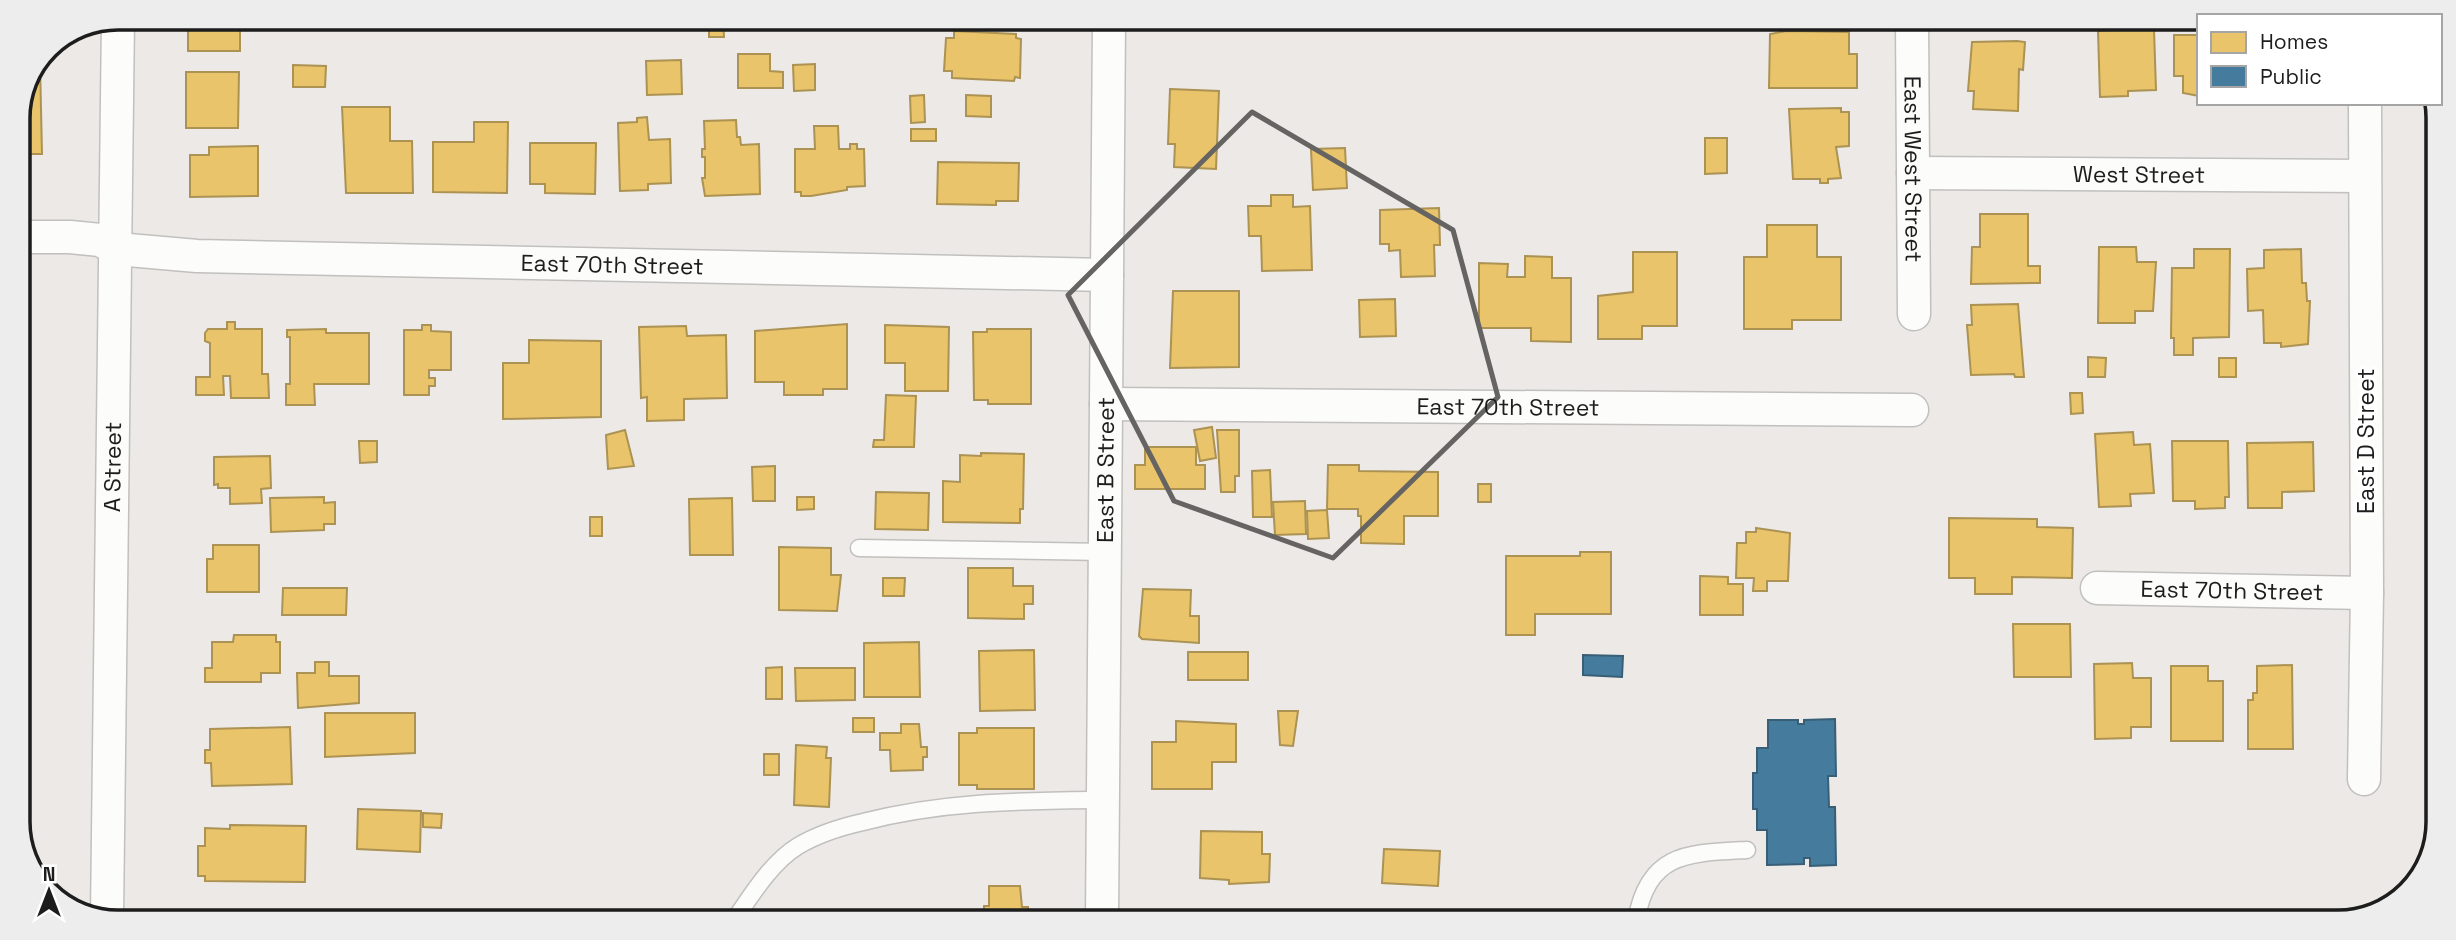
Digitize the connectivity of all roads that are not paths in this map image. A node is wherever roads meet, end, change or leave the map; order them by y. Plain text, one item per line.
1 (118, 30) edge
2 (1110, 30) edge
3 (1912, 30) edge
4 (2365, 105) edge
5 (1913, 173) junction
6 (2364, 176) junction
7 (30, 237) edge
8 (117, 248) junction
9 (1107, 275) junction
10 (1913, 314) dead end
11 (1106, 404) junction
12 (1912, 410) dead end
13 (859, 548) dead end
14 (1105, 552) junction
15 (2097, 588) dead end
16 (2367, 593) junction
17 (2364, 779) dead end
18 (1103, 800) junction
19 (1747, 850) dead end
20 (107, 909) edge
21 (742, 910) edge
22 (1102, 910) edge
23 (1639, 910) edge

1 - 8 street, A Street
2 - 9 street, East B Street
3 - 5 street, East West Street
4 - 6 street, East D Street
5 - 6 street, West Street
5 - 10 street, East West Street
6 - 16 street, East D Street
7 - 8 street, East 70th Street
8 - 9 street, East 70th Street
8 - 20 street, A Street
9 - 11 street, East B Street
11 - 12 street, East 70th Street
11 - 14 street, East B Street
13 - 14 lane
14 - 18 street, East B Street
15 - 16 street, East 70th Street
16 - 17 street, East D Street
18 - 21 lane
18 - 22 street, East B Street
19 - 23 lane

